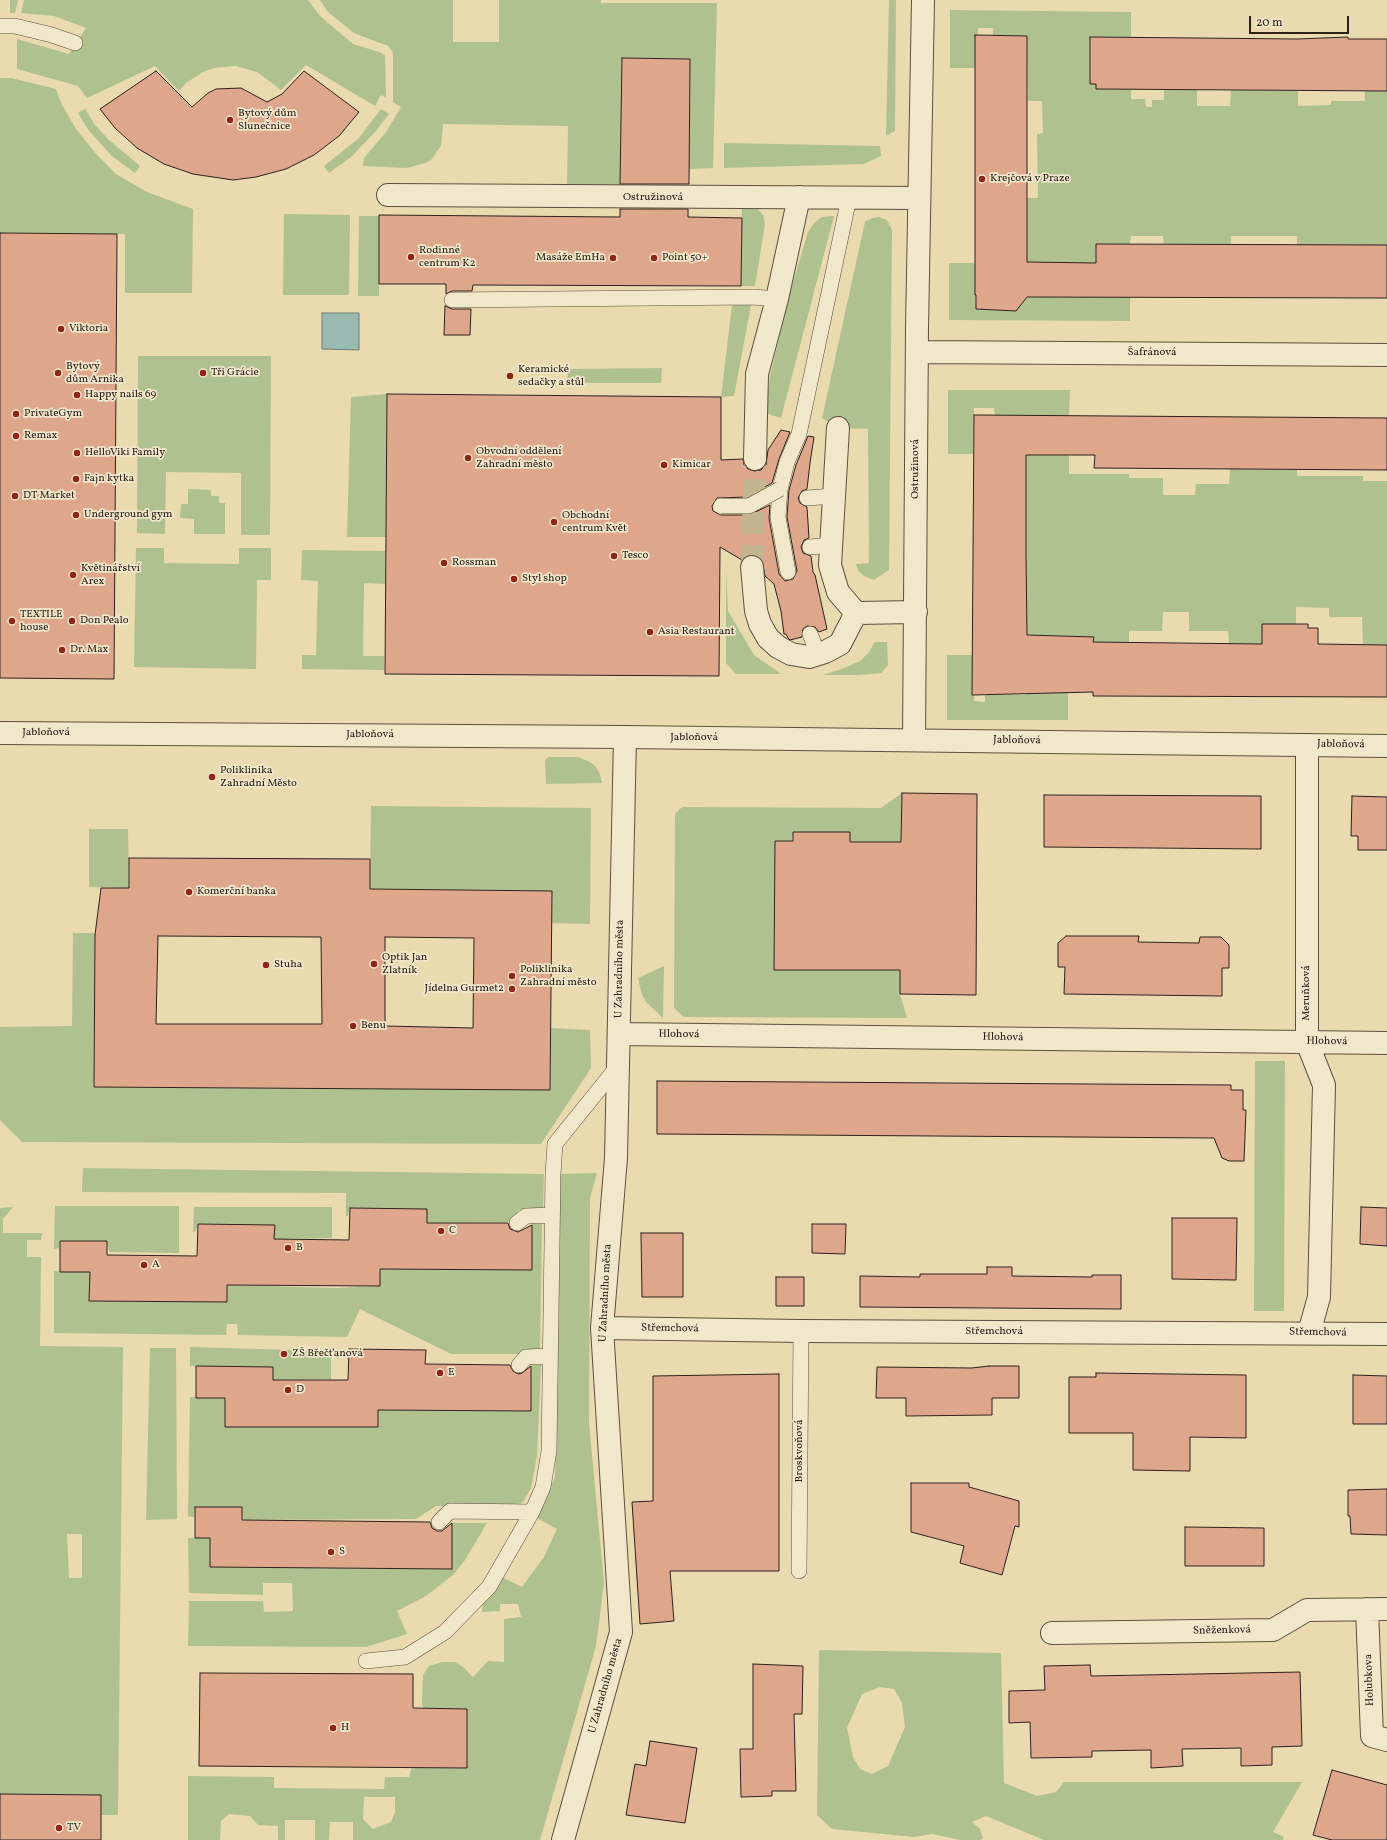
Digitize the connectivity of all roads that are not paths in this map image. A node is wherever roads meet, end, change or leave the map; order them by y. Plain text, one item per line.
1 (923, 0) edge
2 (0, 26) edge
3 (76, 43) dead end
4 (388, 195) dead end
5 (799, 198) junction
6 (849, 198) junction
7 (919, 198) junction
8 (777, 299) junction
9 (452, 300) dead end
10 (916, 352) junction
11 (1387, 354) edge
12 (838, 428) dead end
13 (755, 458) tunnel mouth
14 (780, 489) junction
15 (834, 496) junction
16 (807, 498) dead end
17 (721, 506) dead end
18 (752, 567) tunnel mouth
19 (788, 572) dead end
20 (916, 612) junction
21 (856, 613) junction
22 (0, 733) edge
23 (625, 737) junction
24 (914, 740) junction
25 (1307, 745) junction
26 (1387, 746) edge
27 (619, 1034) junction
28 (1307, 1042) junction
29 (1387, 1043) edge
30 (618, 1066) junction
31 (552, 1215) junction
32 (517, 1223) dead end
33 (602, 1328) junction
34 (801, 1331) junction
35 (1309, 1333) junction
36 (1387, 1334) edge
37 (550, 1356) junction
38 (519, 1365) dead end
39 (532, 1512) junction
40 (439, 1522) dead end
41 (799, 1571) dead end
42 (1377, 1609) edge
43 (1052, 1633) dead end
44 (366, 1661) dead end
45 (1387, 1740) edge
46 (563, 1840) edge

1 - 7 street, Ostružinová
2 - 3 lane
4 - 5 street, Ostružinová
5 - 6 street, Ostružinová
5 - 8 street
6 - 7 street, Ostružinová
6 - 14 lane
7 - 10 street, Ostružinová
8 - 9 lane
8 - 13 street
10 - 11 street, Šafránová
10 - 20 street, Ostružinová
12 - 15 street
14 - 17 lane, bridge
14 - 19 lane
15 - 16 lane
15 - 21 street
18 - 21 street
20 - 21 street
20 - 24 street, Ostružinová
22 - 23 street, Jabloňová
23 - 24 street, Jabloňová
23 - 27 street, U Zahradního města
24 - 25 street, Jabloňová
25 - 26 street, Jabloňová
25 - 28 street, Meruňková
27 - 28 street, Hlohová
27 - 30 street, U Zahradního města
28 - 29 street, Hlohová
28 - 35 street, Meruňková
30 - 31 lane
30 - 33 street, U Zahradního města
31 - 32 lane
31 - 37 lane
33 - 34 street, Střemchová
33 - 46 street, U Zahradního města
34 - 35 street, Střemchová
34 - 41 lane, Broskvoňová
35 - 36 street, Střemchová
37 - 38 lane
37 - 39 lane
39 - 40 lane
39 - 44 lane
42 - 43 street, Sněženková
42 - 45 street, Holubkova

